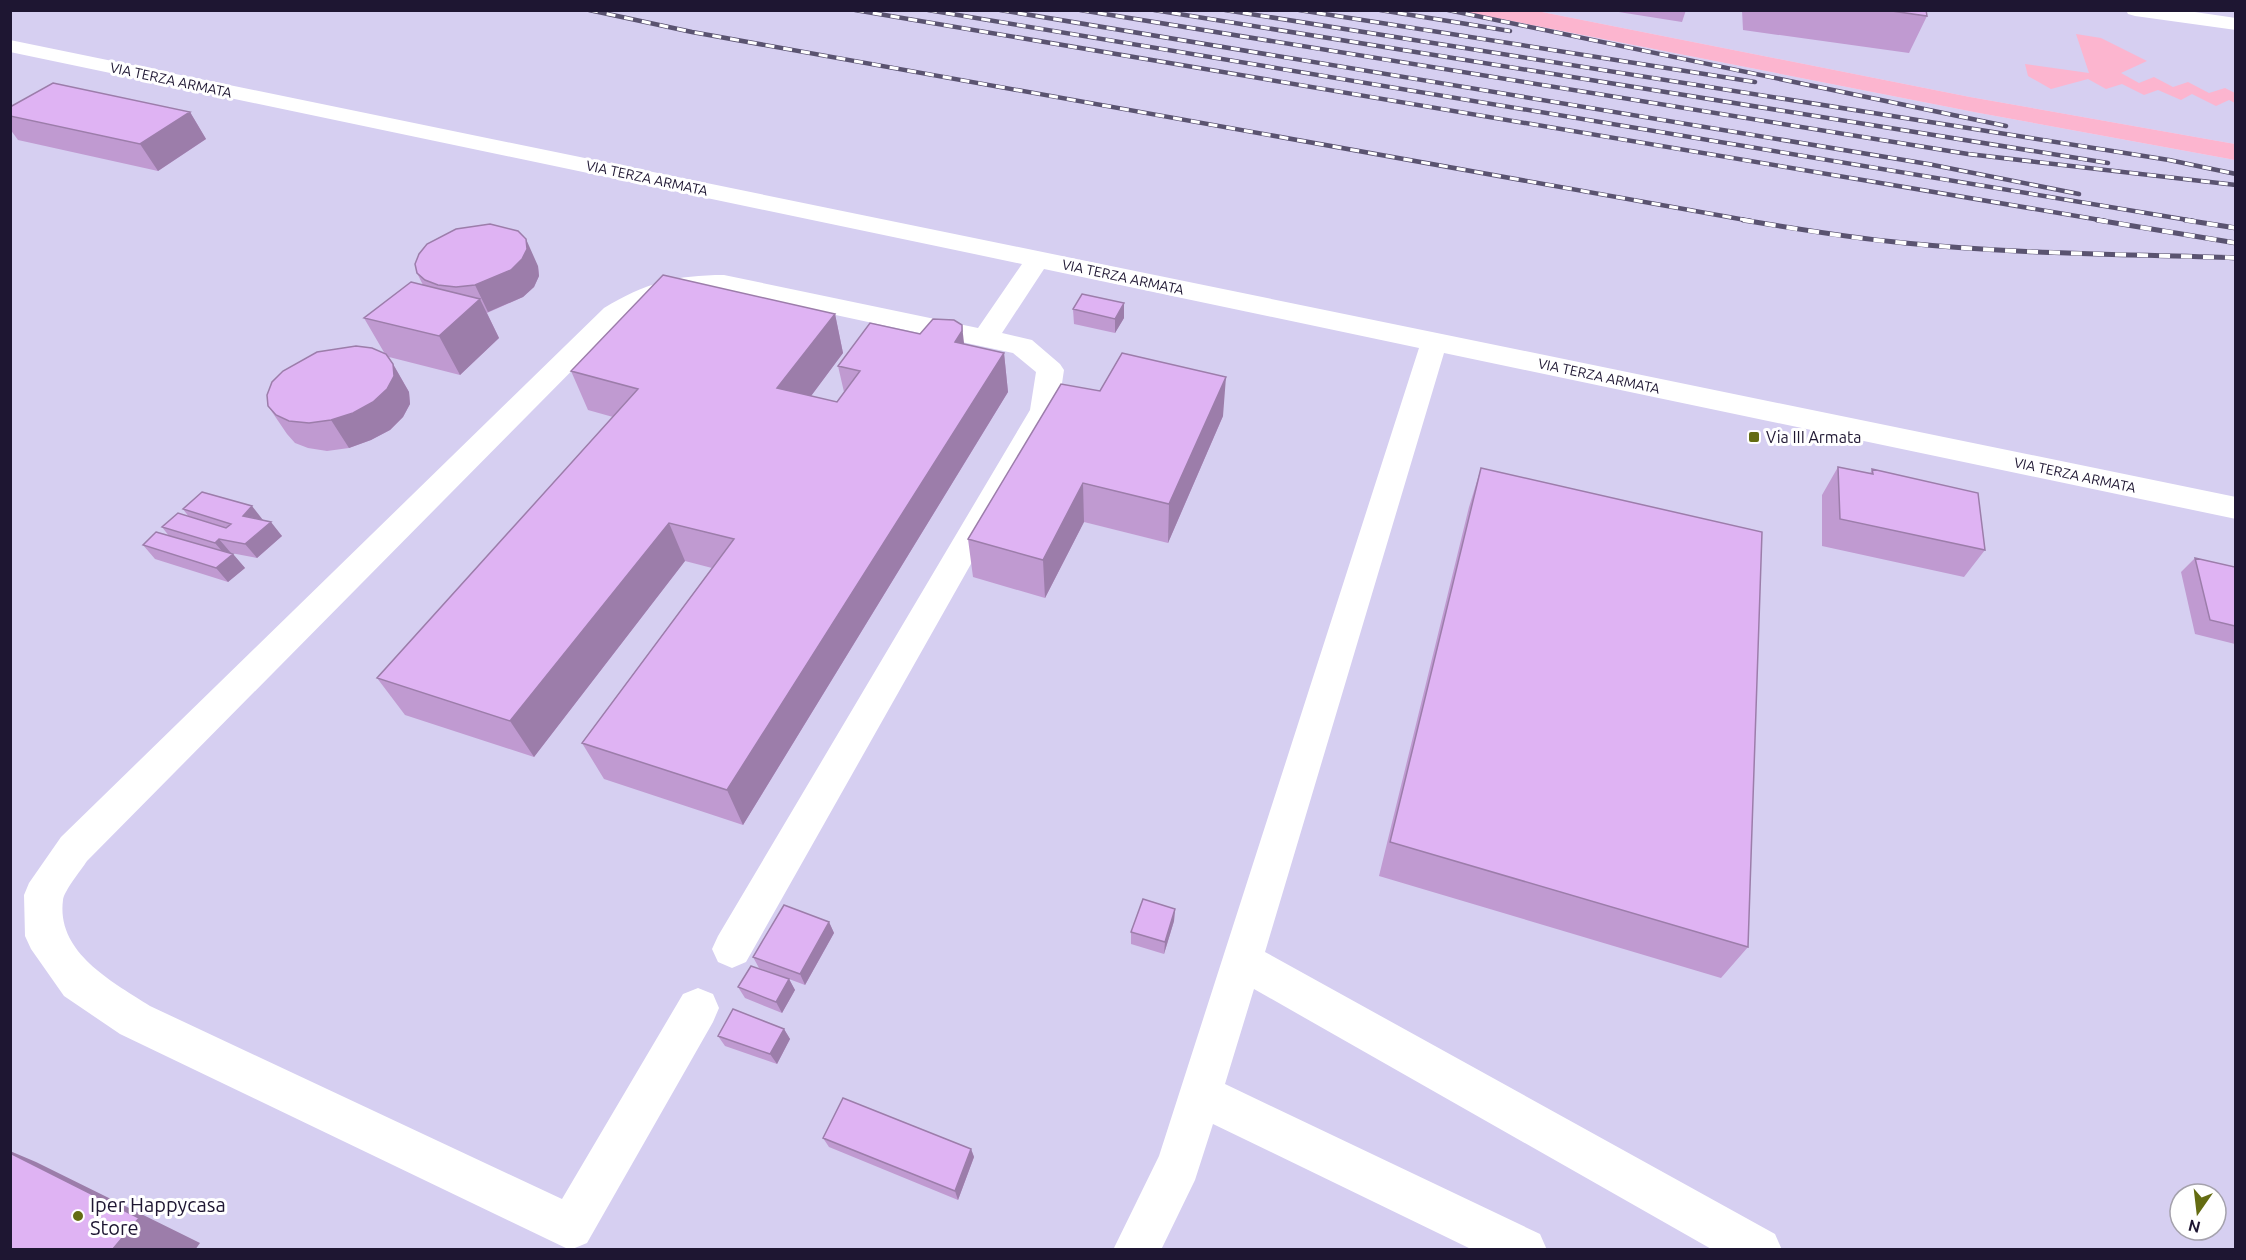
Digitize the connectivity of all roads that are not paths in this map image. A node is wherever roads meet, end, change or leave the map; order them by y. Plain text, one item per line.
1 (2135, 10) edge
2 (2235, 24) edge
3 (10, 46) edge
4 (1038, 259) junction
5 (985, 338) junction
6 (1434, 342) junction
7 (2235, 508) edge
8 (732, 949) dead end
9 (1243, 961) junction
10 (698, 1008) dead end
11 (1201, 1095) junction
12 (1136, 1250) edge
13 (1524, 1250) edge
14 (1759, 1250) edge

1 - 2 street
3 - 4 street, VIA TERZA ARMATA
4 - 5 street
4 - 6 street, VIA TERZA ARMATA
5 - 8 street
5 - 10 street
6 - 7 street, VIA TERZA ARMATA
6 - 9 street
9 - 11 street
9 - 14 street
11 - 12 street
11 - 13 street

